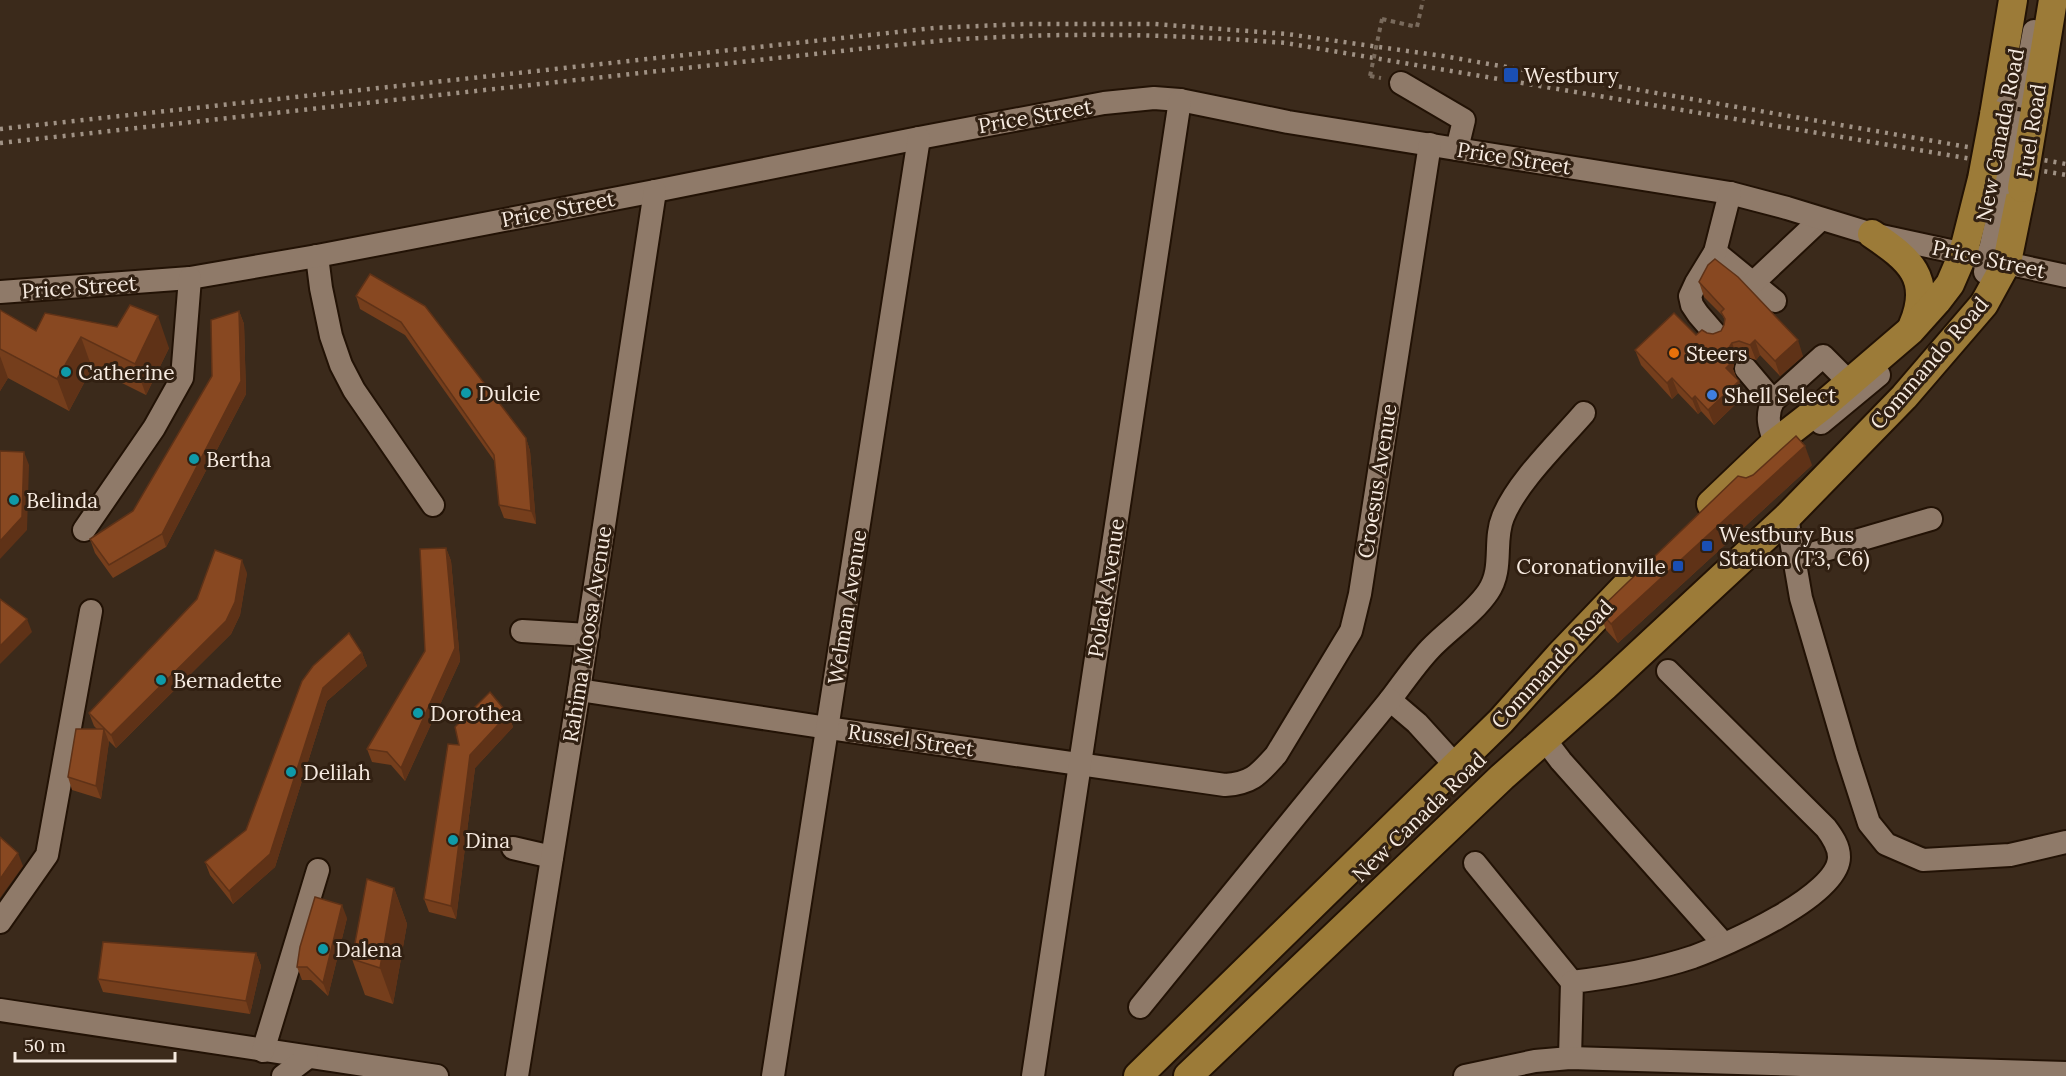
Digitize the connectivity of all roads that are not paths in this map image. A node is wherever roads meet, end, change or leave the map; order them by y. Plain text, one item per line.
1 (2013, 0) edge
2 (2026, 0) edge
3 (2040, 0) edge
4 (2053, 0) edge
5 (1401, 83) dead end
6 (1180, 100) junction
7 (2014, 110) junction
8 (919, 138) junction
9 (1430, 144) junction
10 (1457, 148) junction
11 (2000, 184) junction
12 (655, 191) junction
13 (1730, 194) junction
14 (1821, 219) junction
15 (1872, 234) junction
16 (1715, 252) junction
17 (317, 256) junction
18 (1983, 258) junction
19 (2066, 276) edge
20 (190, 278) junction
21 (1754, 282) junction
22 (0, 292) edge
23 (1775, 301) dead end
24 (1911, 330) junction
25 (1717, 336) edge
26 (1746, 369) dead end
27 (1850, 383) junction
28 (1773, 401) junction
29 (1584, 413) dead end
30 (1775, 444) junction
31 (434, 505) dead end
32 (1787, 517) junction
33 (1931, 519) dead end
34 (1698, 524) joint
35 (84, 530) dead end
36 (1794, 559) junction
37 (1648, 573) joint
38 (91, 611) dead end
39 (522, 631) dead end
40 (588, 635) junction
41 (1668, 671) dead end
42 (579, 690) junction
43 (1390, 700) junction
44 (828, 728) junction
45 (1545, 740) junction
46 (1079, 764) junction
47 (1456, 766) junction
48 (1244, 784) joint
49 (2066, 842) edge
50 (513, 848) dead end
51 (552, 857) junction
52 (1475, 863) dead end
53 (318, 870) dead end
54 (0, 922) edge
55 (1724, 943) junction
56 (1572, 982) junction
57 (1140, 1007) dead end
58 (0, 1010) edge
59 (263, 1051) junction
60 (307, 1058) junction
61 (1570, 1058) junction
62 (1941, 1073) edge
63 (2066, 1073) edge
64 (2007, 1074) edge
65 (283, 1076) edge
66 (437, 1076) edge
67 (516, 1076) edge
68 (773, 1076) edge
69 (1033, 1076) edge
70 (1138, 1076) edge
71 (1154, 1076) edge
72 (1174, 1076) edge
73 (1188, 1076) edge
74 (1465, 1076) edge

1 - 7 main road, Fuel Road
2 - 7 street, New Canada Road
3 - 7 street, New Canada Road
4 - 7 main road, Fuel Road
5 - 10 street
6 - 8 street, Price Street
6 - 9 street, Price Street
6 - 46 street, Polack Avenue
7 - 11 main road, Fuel Road, bridge
7 - 11 main road, Fuel Road, bridge
8 - 12 street, Price Street
8 - 44 street, Welman Avenue
9 - 10 street, Price Street
9 - 48 street, Croesus Avenue
10 - 13 street, Price Street
11 - 18 main road, Fuel Road
11 - 18 main road, Fuel Road
12 - 17 street, Price Street
12 - 40 street, Rahima Moosa Avenue
13 - 14 street, Price Street
13 - 16 street
14 - 15 street, Price Street
14 - 21 street
15 - 18 street, Price Street
15 - 24 main road
16 - 21 street
16 - 25 street
17 - 20 street, Price Street
17 - 31 street
18 - 19 street, Price Street
18 - 24 main road, Commando Road
18 - 32 main road, Commando Road
18 - 34 street
18 - 72 street, New Canada Road
20 - 22 street, Price Street
20 - 35 street
21 - 23 street
24 - 27 main road, Commando Road
26 - 28 street
27 - 28 street
27 - 30 main road, Commando Road
28 - 30 street
29 - 43 street
30 - 34 main road, Commando Road
32 - 36 street
32 - 45 main road, Commando Road
33 - 36 street
36 - 49 street
37 - 47 main road, Commando Road
37 - 71 street, New Canada Road
38 - 54 street
39 - 40 street
40 - 42 street, Rahima Moosa Avenue
41 - 55 street
42 - 44 street, Russel Street
42 - 51 street, Rahima Moosa Avenue
43 - 47 street
43 - 57 street
44 - 46 street, Russel Street
44 - 68 street, Welman Avenue
45 - 55 street
45 - 73 main road, Commando Road
46 - 48 street, Russel Street
46 - 69 street, Polack Avenue
47 - 70 main road, Commando Road
50 - 51 street
51 - 67 street, Rahima Moosa Avenue
52 - 56 street
53 - 59 street
55 - 56 street
56 - 61 street
58 - 59 street
59 - 60 street
60 - 65 street
60 - 66 street
61 - 62 street
61 - 74 street
62 - 64 street
63 - 64 street

